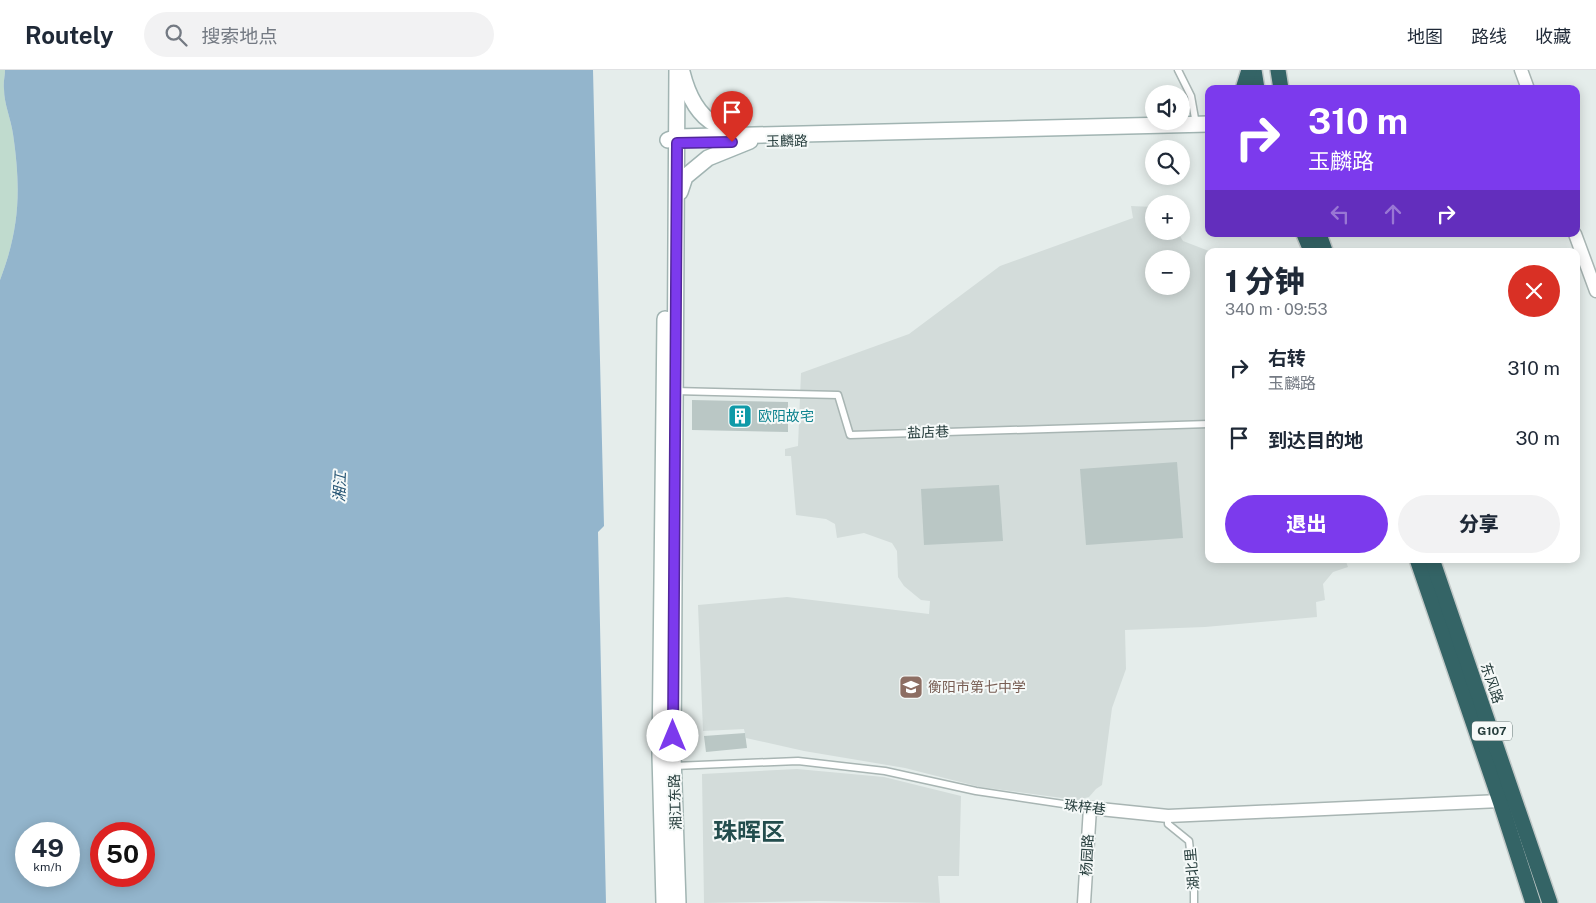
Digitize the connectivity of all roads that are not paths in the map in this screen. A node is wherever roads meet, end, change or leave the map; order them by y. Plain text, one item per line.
1 (669, 70) edge
2 (679, 70) edge
3 (1178, 70) edge
4 (1249, 70) edge
5 (1254, 70) edge
6 (1278, 70) edge
7 (1521, 70) edge
8 (1244, 85) edge
9 (1256, 85) edge
10 (1280, 85) edge
11 (1527, 85) edge
12 (1205, 126) edge
13 (749, 138) junction
14 (674, 140) junction
15 (677, 203) junction
16 (1576, 237) edge
17 (1596, 291) edge
18 (675, 391) junction
19 (1205, 424) edge
20 (1418, 563) edge
21 (1433, 563) edge
22 (673, 766) junction
23 (1500, 801) junction
24 (1090, 808) junction
25 (1168, 816) junction
26 (664, 903) edge
27 (678, 903) edge
28 (1084, 903) edge
29 (1194, 903) edge
30 (1533, 903) edge
31 (1550, 903) edge

1 - 14 main road, 湘江东路
2 - 13 main road
2 - 14 main road, 湘江东路
3 - 12 lane
4 - 8 highway
5 - 9 highway
6 - 10 highway
7 - 11 street
12 - 13 main road, 玉麟路
13 - 14 main road, 玉麟路
13 - 15 main road
14 - 15 main road, 湘江东路
14 - 26 main road, 湘江东路
15 - 18 main road, 湘江东路
16 - 17 street
18 - 19 lane, 盐店巷
18 - 22 main road, 湘江东路
20 - 23 highway, G107
21 - 31 highway, 东风路 / G107
22 - 24 lane, 珠梓巷
22 - 27 main road, 湘江东路
23 - 25 street, 珠梓巷
23 - 30 highway, G107
24 - 25 street, 珠梓巷
24 - 28 street, 杨园路
25 - 29 lane, 湖北里

